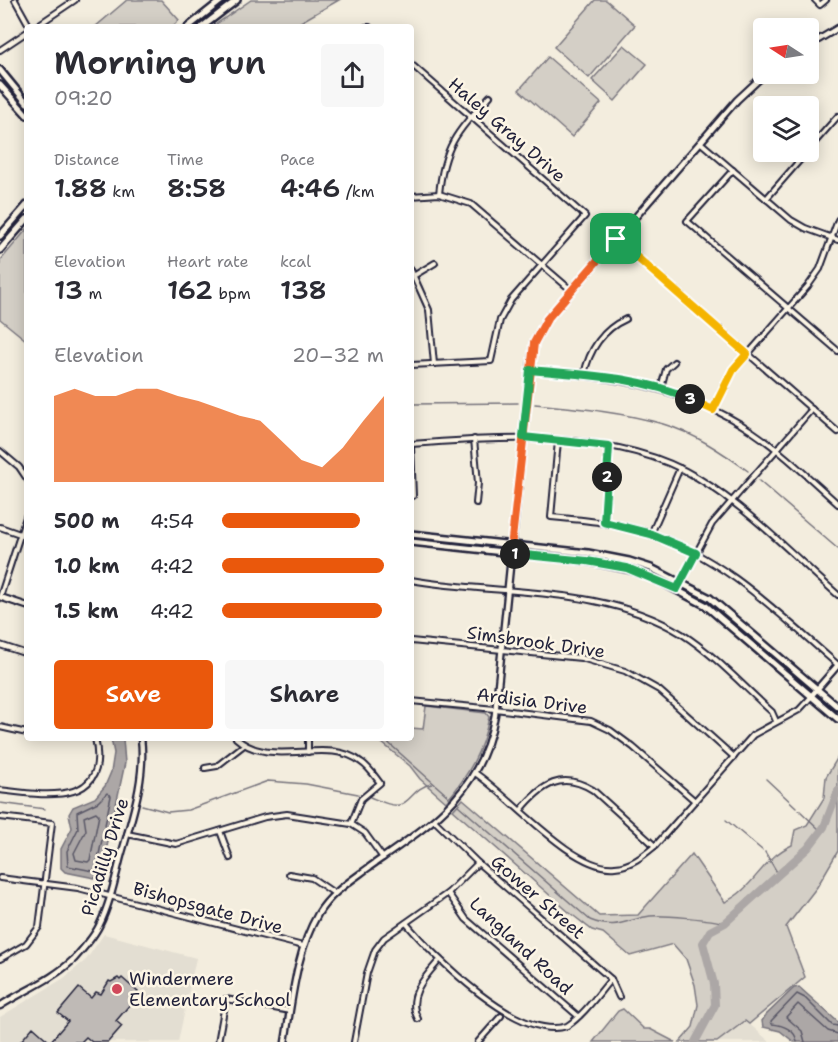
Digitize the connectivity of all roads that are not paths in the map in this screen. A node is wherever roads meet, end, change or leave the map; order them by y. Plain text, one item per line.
1 (15, 0) edge
2 (75, 0) edge
3 (222, 0) edge
4 (237, 0) edge
5 (815, 0) edge
6 (826, 0) edge
7 (28, 24) edge
8 (39, 24) edge
9 (192, 24) edge
10 (206, 24) edge
11 (838, 28) edge
12 (24, 34) edge
13 (819, 39) edge
14 (0, 50) edge
15 (414, 67) edge
16 (0, 70) edge
17 (754, 84) edge
18 (0, 85) edge
19 (21, 96) junction
20 (490, 96) dead end
21 (24, 100) edge
22 (14, 102) junction
23 (24, 112) edge
24 (838, 116) edge
25 (471, 117) junction
26 (819, 138) edge
27 (700, 142) junction
28 (798, 162) edge
29 (733, 170) junction
30 (439, 194) junction
31 (414, 195) edge
32 (766, 199) junction
33 (24, 208) edge
34 (838, 220) edge
35 (24, 222) edge
36 (0, 236) edge
37 (831, 238) junction
38 (616, 239) junction
39 (838, 240) edge
40 (0, 250) edge
41 (435, 263) dead end
42 (541, 265) junction
43 (415, 275) joint
44 (571, 290) junction
45 (788, 308) junction
46 (626, 319) dead end
47 (838, 351) edge
48 (747, 354) junction
49 (674, 362) dead end
50 (435, 364) junction
51 (414, 365) edge
52 (530, 370) junction
53 (584, 375) junction
54 (661, 388) junction
55 (812, 409) junction
56 (713, 410) junction
57 (838, 432) edge
58 (523, 437) junction
59 (474, 439) junction
60 (558, 441) junction
61 (414, 445) edge
62 (609, 446) junction
63 (777, 450) junction
64 (0, 451) edge
65 (680, 468) junction
66 (24, 474) edge
67 (476, 502) dead end
68 (732, 502) junction
69 (838, 504) edge
70 (604, 522) junction
71 (24, 523) edge
72 (0, 527) edge
73 (20, 534) junction
74 (414, 534) edge
75 (651, 534) junction
76 (414, 542) edge
77 (512, 545) junction
78 (511, 553) junction
79 (696, 553) junction
80 (414, 580) edge
81 (681, 582) junction
82 (677, 589) junction
83 (507, 590) junction
84 (838, 595) edge
85 (0, 597) edge
86 (24, 605) edge
87 (414, 641) edge
88 (0, 645) edge
89 (502, 650) junction
90 (24, 653) edge
91 (838, 665) edge
92 (818, 689) junction
93 (812, 695) junction
94 (414, 701) edge
95 (838, 707) edge
96 (495, 709) junction
97 (838, 719) edge
98 (776, 722) junction
99 (0, 727) edge
100 (24, 732) edge
101 (96, 741) edge
102 (141, 741) edge
103 (239, 741) edge
104 (308, 741) edge
105 (244, 745) junction
106 (308, 752) junction
107 (734, 757) junction
108 (205, 768) dead end
109 (475, 773) junction
110 (0, 790) edge
111 (695, 801) junction
112 (521, 810) junction
113 (0, 817) edge
114 (435, 821) junction
115 (351, 824) junction
116 (220, 831) junction
117 (127, 834) junction
118 (655, 846) junction
119 (230, 858) dead end
120 (383, 858) junction
121 (477, 863) junction
122 (289, 873) dead end
123 (0, 878) edge
124 (46, 883) junction
125 (334, 893) junction
126 (448, 893) junction
127 (111, 896) junction
128 (406, 923) junction
129 (303, 946) junction
130 (0, 959) edge
131 (438, 963) junction
132 (611, 979) junction
133 (619, 997) dead end
134 (0, 1006) edge
135 (290, 1011) junction
136 (501, 1016) junction
137 (578, 1016) junction
138 (418, 1019) dead end
139 (508, 1021) dead end
140 (538, 1033) dead end
141 (218, 1042) edge
142 (285, 1042) edge
143 (354, 1042) edge
144 (478, 1042) edge

1 - 7 street
2 - 8 street
3 - 9 main road
4 - 10 main road
5 - 6 street
11 - 13 street
12 - 14 street
15 - 25 street, Haley Gray Drive
16 - 19 main road
17 - 27 street
18 - 22 main road
19 - 21 main road
19 - 22 street
20 - 25 street
22 - 23 main road
24 - 26 street
25 - 30 street
25 - 42 street, Haley Gray Drive
27 - 29 street
27 - 38 street
28 - 32 street
29 - 32 street
29 - 45 street
30 - 31 street
30 - 42 street
32 - 37 street
33 - 36 main road
34 - 37 street
35 - 40 main road
37 - 39 street
37 - 45 street
38 - 44 street
38 - 48 street
41 - 43 street
42 - 44 street
42 - 50 street
43 - 50 street
44 - 52 street
45 - 47 street
45 - 48 street
46 - 53 street
48 - 55 street
48 - 56 street
49 - 54 street
50 - 51 street
52 - 53 street
52 - 58 street
53 - 54 street
54 - 56 street
55 - 57 street
55 - 63 street
56 - 63 street
58 - 59 street
58 - 60 street
58 - 77 street
59 - 61 street
59 - 67 street
60 - 62 street
60 - 70 street
62 - 65 street
62 - 70 street
63 - 68 street
63 - 69 street
64 - 66 street
65 - 68 street
65 - 75 street
68 - 79 street
68 - 84 street
70 - 75 street
71 - 73 street
72 - 73 street
73 - 85 street
74 - 77 main road
75 - 79 street
76 - 78 main road
77 - 78 street
77 - 81 main road
78 - 82 main road
78 - 83 street
79 - 81 street
79 - 91 street
80 - 83 street
81 - 82 street
81 - 92 main road
82 - 93 main road
83 - 89 street
83 - 98 street
85 - 86 street
87 - 89 street, Simsbrook Drive
88 - 90 street
89 - 96 street
89 - 107 street, Simsbrook Drive
91 - 92 street
92 - 93 street
92 - 95 main road
93 - 97 main road
93 - 98 street
94 - 96 street, Ardisia Drive
96 - 109 street
96 - 111 street, Ardisia Drive
98 - 107 street
99 - 100 street
101 - 110 street
102 - 117 street, Picadilly Drive
103 - 105 street
104 - 106 street
105 - 106 street
105 - 108 street
106 - 115 street
107 - 111 street
109 - 112 street
109 - 114 street
111 - 118 street
112 - 118 street
112 - 118 street
113 - 124 street
114 - 120 street
114 - 121 street, Gower Street
115 - 116 street
115 - 120 street
116 - 117 street
116 - 119 street
117 - 127 street, Picadilly Drive
120 - 125 street
121 - 126 street
121 - 132 street, Gower Street
122 - 125 street
123 - 124 street, Bishopsgate Drive
124 - 127 street, Bishopsgate Drive
124 - 130 street
125 - 129 street
126 - 128 street
126 - 137 street, Langland Road
127 - 129 street, Bishopsgate Drive
127 - 134 street, Picadilly Drive
128 - 131 street
128 - 143 street
129 - 135 street
131 - 136 street
131 - 138 street
132 - 133 street, Gower Street
132 - 137 street
135 - 141 street
135 - 142 street
136 - 139 street
136 - 144 street
137 - 140 street

